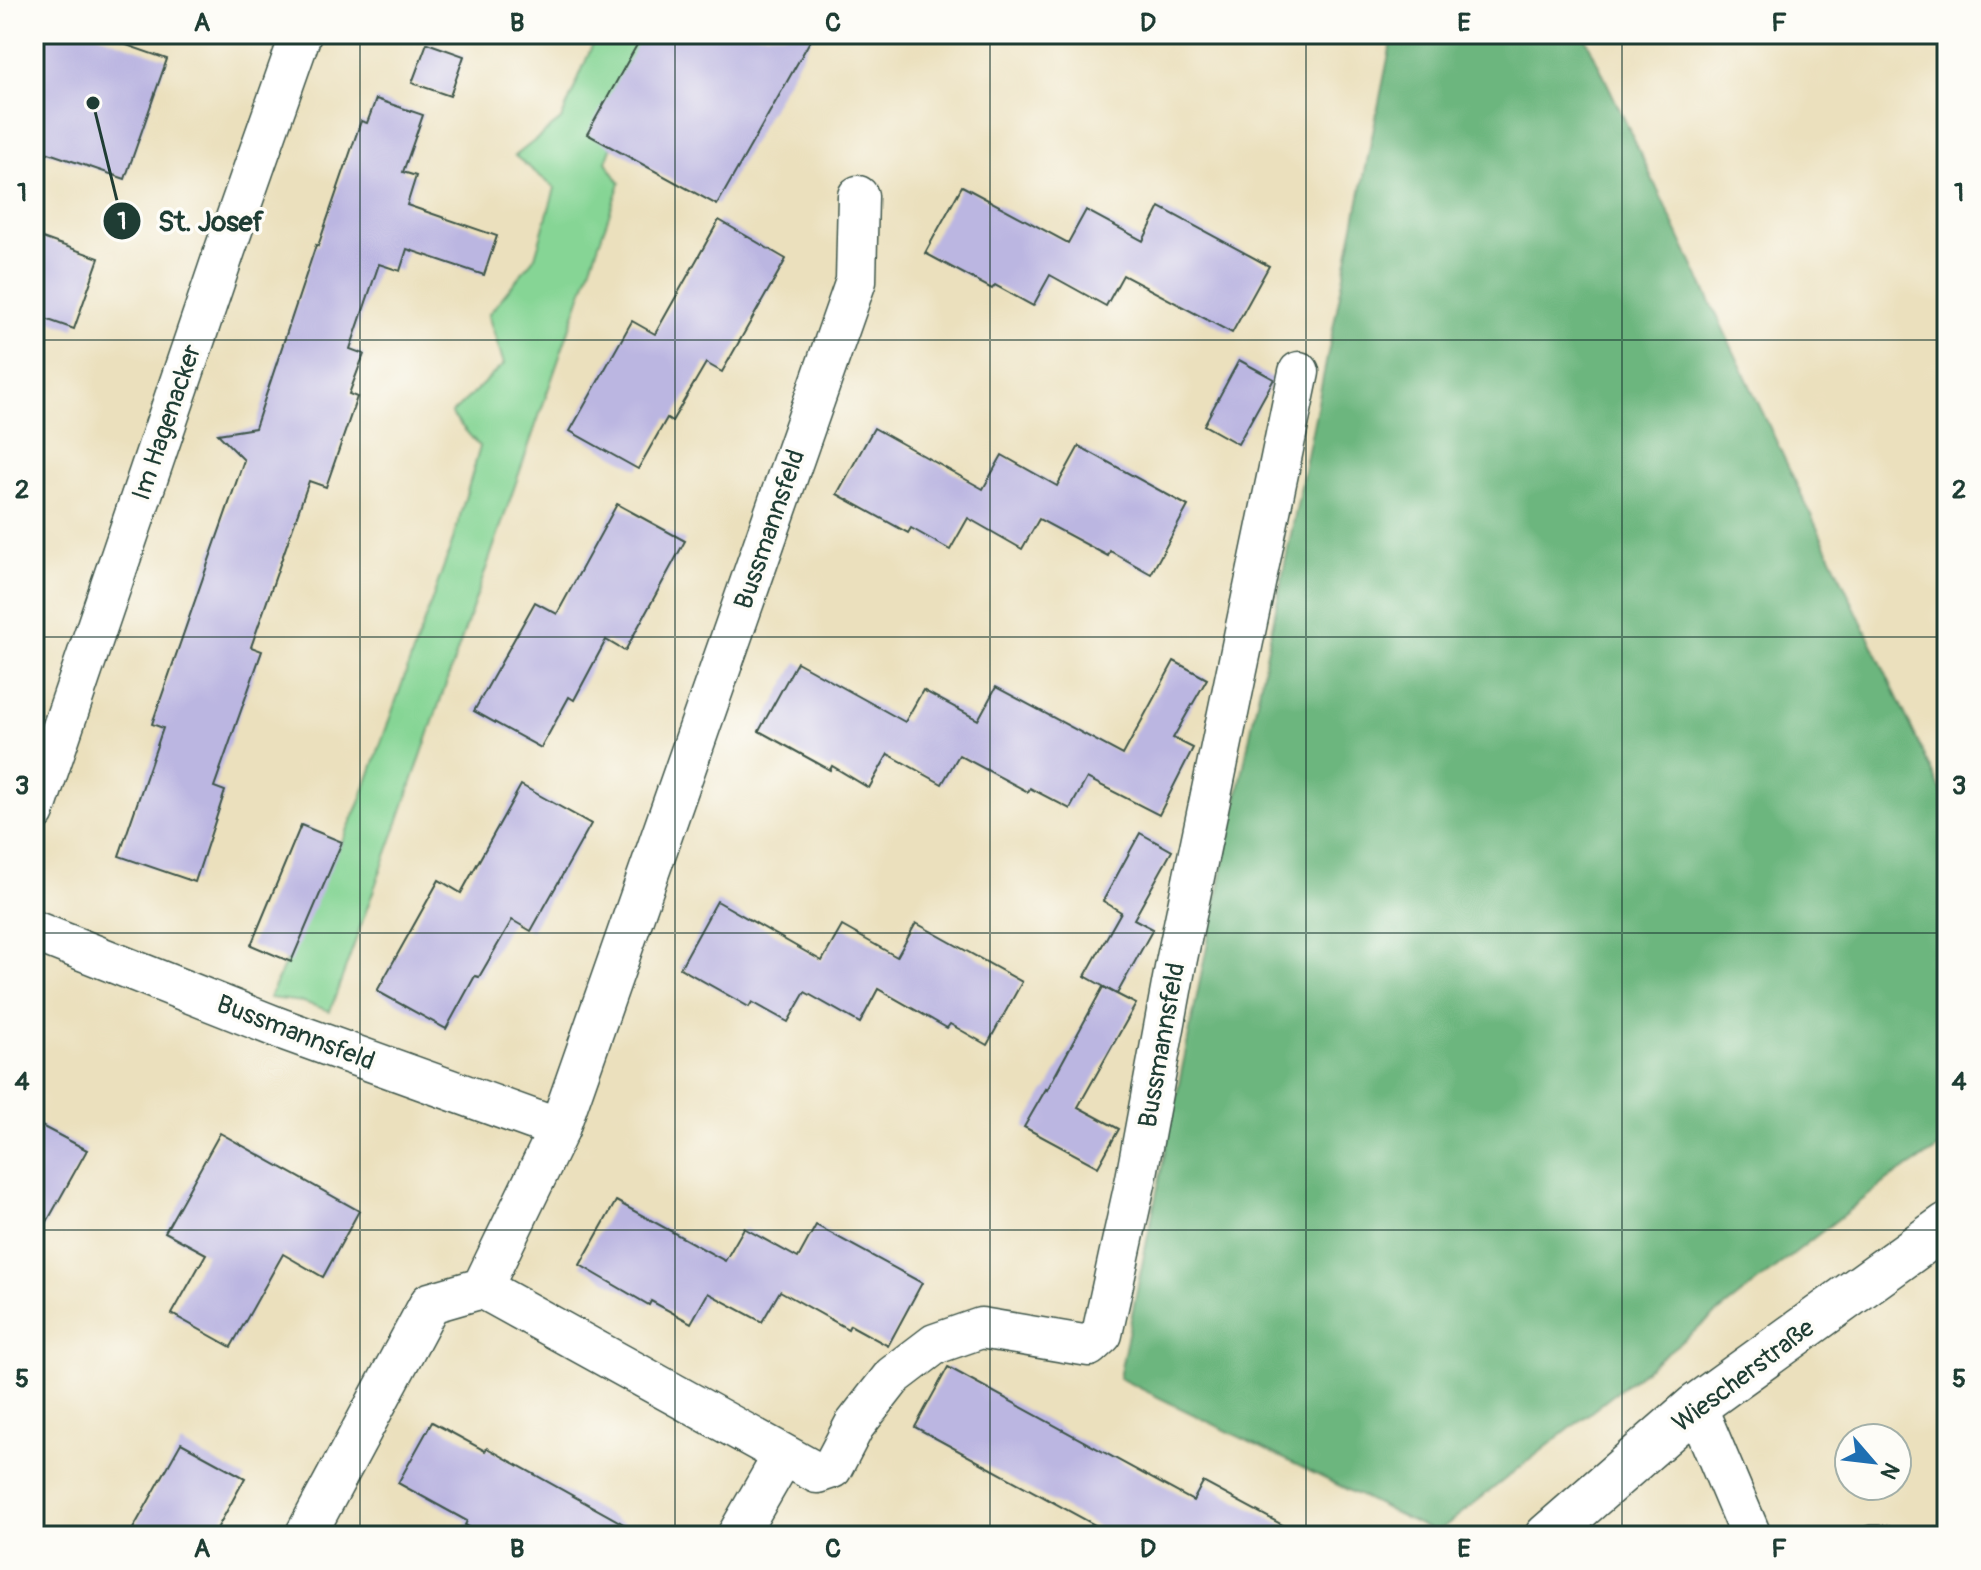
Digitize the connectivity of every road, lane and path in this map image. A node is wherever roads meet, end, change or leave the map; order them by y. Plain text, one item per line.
1 (301, 34) edge
2 (858, 196) dead end
3 (1299, 372) dead end
4 (34, 812) edge
5 (34, 931) edge
6 (559, 1129) junction
7 (1947, 1225) edge
8 (482, 1288) junction
9 (1696, 1406) junction
10 (783, 1456) junction
11 (305, 1536) edge
12 (737, 1536) edge
13 (1547, 1536) edge
14 (1751, 1536) edge
15 (1870, 1536) edge
16 (1885, 1536) edge

1 - 4 street, Im Hagenacker
2 - 6 street, Bussmannsfeld
3 - 10 street, Bussmannsfeld
5 - 6 street, Bussmannsfeld
6 - 8 street, Bussmannsfeld
7 - 9 main road, Wiescherstraße
8 - 10 street, Bussmannsfeld
8 - 11 street
9 - 13 main road, Wiescherstraße
9 - 14 street
10 - 12 street
15 - 16 lane

